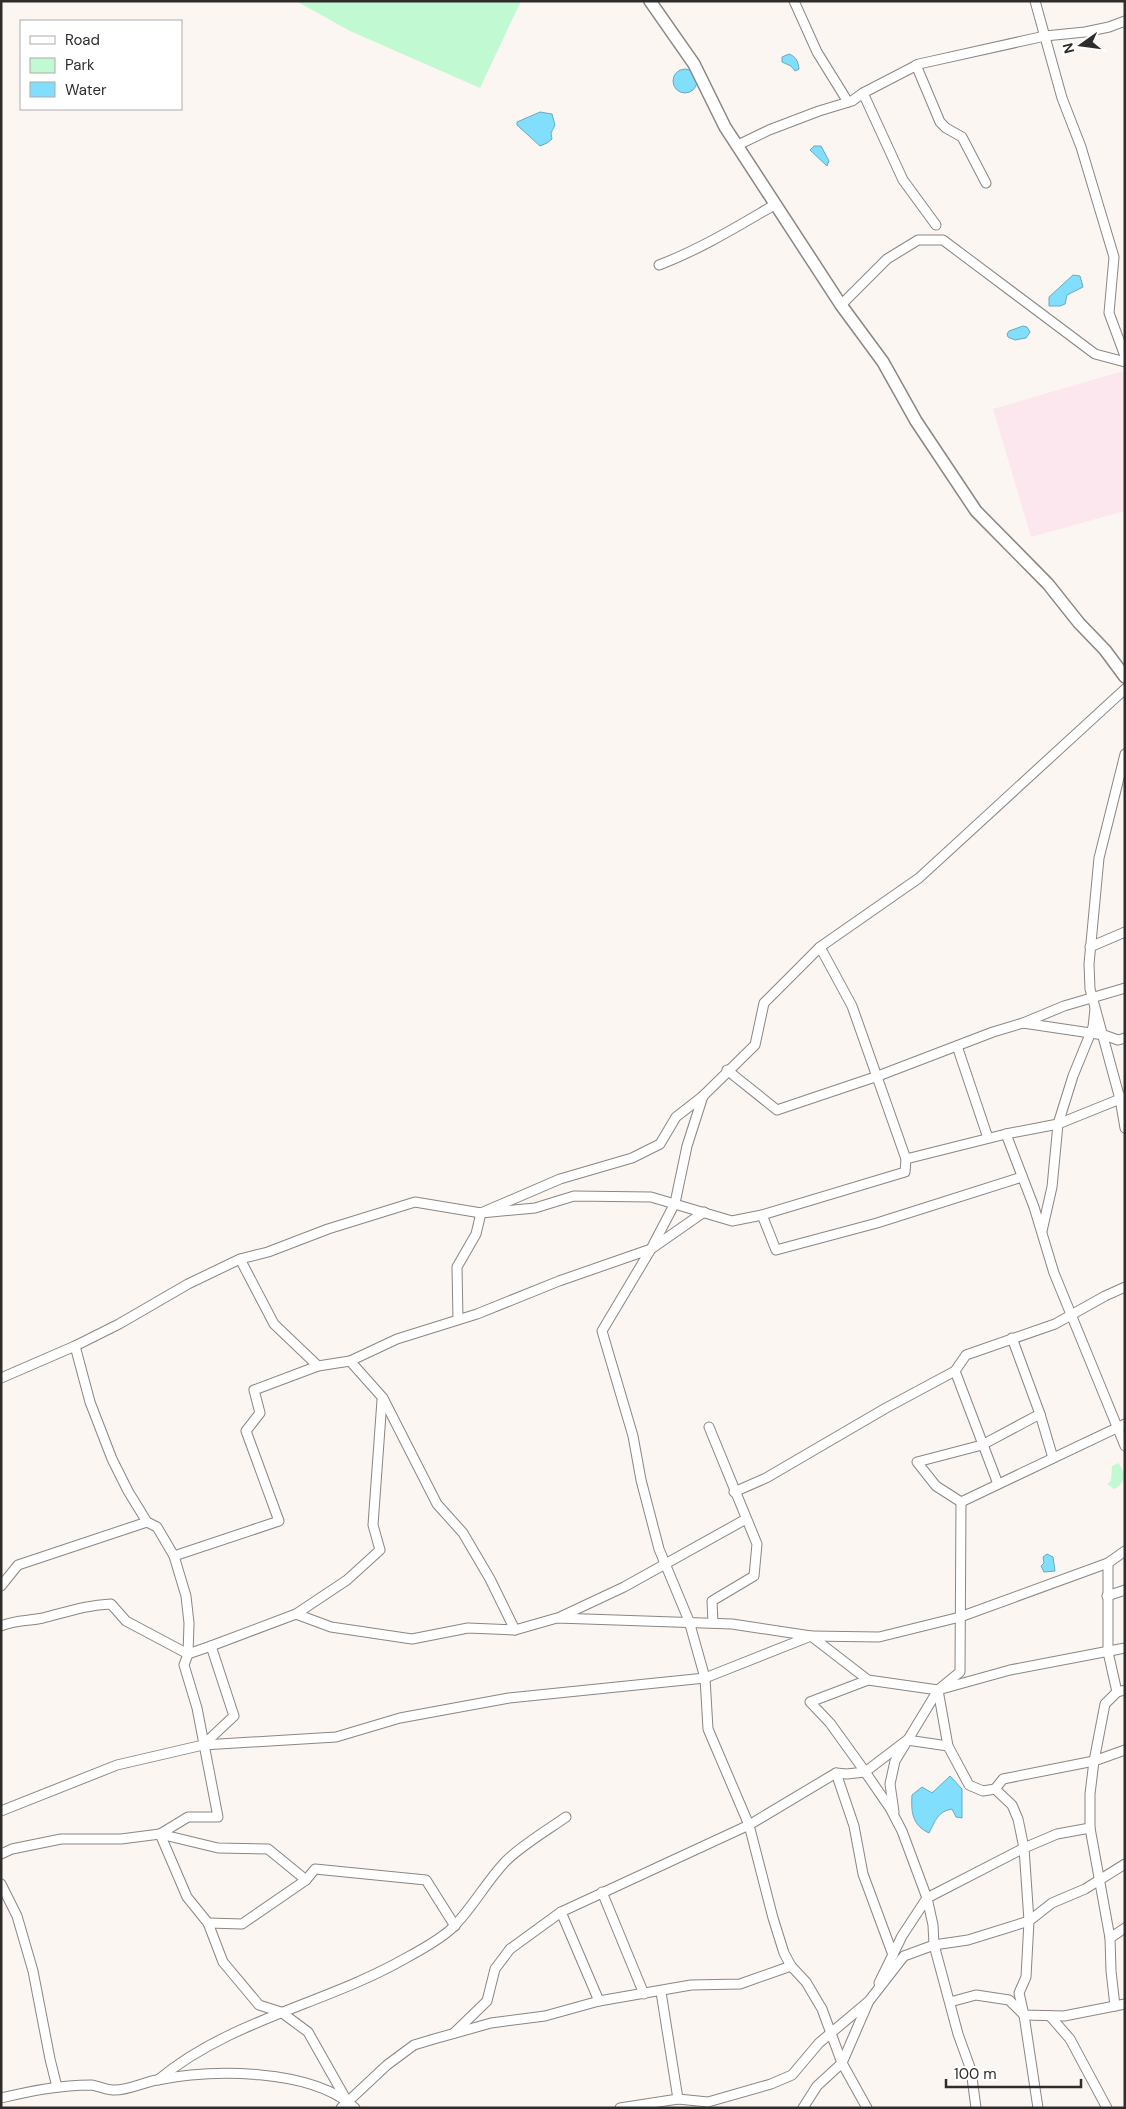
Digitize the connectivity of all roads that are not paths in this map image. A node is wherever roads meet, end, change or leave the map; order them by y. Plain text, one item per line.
1 (650, 1) edge
2 (794, 1) edge
3 (1036, 1) edge
4 (1125, 21) edge
5 (1045, 36) junction
6 (916, 66) junction
7 (862, 93) junction
8 (848, 102) junction
9 (738, 145) junction
10 (986, 184) dead end
11 (776, 204) junction
12 (936, 225) dead end
13 (659, 265) dead end
14 (841, 305) junction
15 (1125, 356) edge
16 (1125, 362) edge
17 (1125, 677) edge
18 (1125, 689) edge
19 (1124, 759) edge
20 (1125, 932) edge
21 (820, 946) junction
22 (1090, 947) junction
23 (1125, 988) edge
24 (1094, 1001) junction
25 (1023, 1023) junction
26 (1090, 1034) junction
27 (1104, 1035) junction
28 (1125, 1038) edge
29 (957, 1046) junction
30 (727, 1070) junction
31 (878, 1076) junction
32 (703, 1096) junction
33 (1122, 1098) edge
34 (1058, 1124) junction
35 (1125, 1128) edge
36 (1006, 1134) junction
37 (988, 1138) junction
38 (906, 1159) junction
39 (1022, 1177) junction
40 (674, 1203) junction
41 (704, 1212) junction
42 (480, 1213) junction
43 (762, 1215) junction
44 (1041, 1234) junction
45 (651, 1249) junction
46 (240, 1259) junction
47 (1125, 1288) edge
48 (1071, 1316) junction
49 (458, 1319) junction
50 (1012, 1338) junction
51 (75, 1346) junction
52 (350, 1360) junction
53 (318, 1366) junction
54 (955, 1371) junction
55 (1, 1378) edge
56 (383, 1398) junction
57 (1040, 1414) junction
58 (1121, 1426) edge
59 (709, 1427) dead end
60 (982, 1445) junction
61 (1125, 1446) edge
62 (1053, 1458) junction
63 (998, 1484) junction
64 (734, 1492) junction
65 (961, 1502) junction
66 (746, 1519) junction
67 (147, 1522) junction
68 (1125, 1551) edge
69 (174, 1556) junction
70 (1108, 1563) junction
71 (666, 1564) junction
72 (1, 1586) edge
73 (1125, 1590) edge
74 (1106, 1596) junction
75 (296, 1614) junction
76 (960, 1617) junction
77 (557, 1618) junction
78 (689, 1622) junction
79 (713, 1623) junction
80 (1, 1626) edge
81 (515, 1630) junction
82 (811, 1636) junction
83 (211, 1646) junction
84 (1125, 1648) edge
85 (1108, 1652) junction
86 (188, 1654) junction
87 (705, 1678) junction
88 (868, 1680) junction
89 (938, 1690) junction
90 (1121, 1691) edge
91 (907, 1740) junction
92 (203, 1745) junction
93 (948, 1746) junction
94 (1125, 1750) edge
95 (1094, 1760) junction
96 (865, 1772) junction
97 (836, 1773) junction
98 (995, 1789) junction
99 (1, 1811) edge
100 (894, 1816) junction
101 (566, 1817) dead end
102 (749, 1825) junction
103 (1090, 1828) junction
104 (160, 1834) junction
105 (1024, 1848) junction
106 (1, 1854) edge
107 (1125, 1864) edge
108 (306, 1880) junction
109 (1099, 1881) junction
110 (1, 1884) edge
111 (602, 1892) junction
112 (927, 1898) junction
113 (561, 1912) junction
114 (1029, 1921) junction
115 (208, 1923) junction
116 (455, 1926) junction
117 (1125, 1928) edge
118 (1110, 1938) junction
119 (934, 1945) junction
120 (893, 1955) junction
121 (790, 1966) junction
122 (661, 1992) junction
123 (644, 1994) junction
124 (599, 2001) junction
125 (869, 2002) junction
126 (950, 2002) junction
127 (1120, 2005) edge
128 (281, 2012) junction
129 (1024, 2015) junction
130 (1050, 2016) junction
131 (454, 2033) junction
132 (830, 2033) junction
133 (842, 2063) junction
134 (158, 2080) junction
135 (57, 2087) junction
136 (1, 2098) edge
137 (678, 2099) junction
138 (705, 2105) edge
139 (348, 2106) edge
140 (620, 2108) edge
141 (803, 2108) edge
142 (867, 2108) edge
143 (976, 2108) edge
144 (1038, 2108) edge
145 (1107, 2108) edge

1 - 9 street
2 - 8 street
3 - 5 street
4 - 5 street
5 - 6 street
5 - 15 street
6 - 7 street
6 - 10 street
7 - 8 street
7 - 12 street
8 - 9 street
9 - 11 street
11 - 13 street
11 - 14 street
14 - 16 street
14 - 17 street
18 - 21 street
19 - 22 street
20 - 22 street
21 - 30 street
21 - 31 street
22 - 24 street
23 - 24 street
24 - 25 street
24 - 26 street
24 - 27 street
25 - 26 street
25 - 29 street
26 - 27 street
26 - 34 street
27 - 28 street
27 - 33 street
29 - 31 street
29 - 37 street
30 - 31 street
30 - 32 street
31 - 38 street
32 - 40 street
32 - 42 street
33 - 34 street
33 - 35 street
34 - 36 street
34 - 44 street
36 - 37 street
36 - 39 street
37 - 38 street
38 - 43 street
39 - 43 street
39 - 44 street
40 - 41 street
40 - 42 street
40 - 45 street
41 - 43 street
41 - 45 street
42 - 46 street
42 - 49 street
44 - 48 street
45 - 49 street
45 - 71 street
46 - 51 street
46 - 53 street
47 - 48 street
48 - 50 street
48 - 58 street
49 - 52 street
50 - 54 street
50 - 57 street
51 - 55 street
51 - 67 street
52 - 53 street
52 - 56 street
53 - 69 street
54 - 60 street
54 - 64 street
56 - 75 street
56 - 81 street
57 - 60 street
57 - 62 street
58 - 61 street
58 - 62 street
59 - 64 street
60 - 63 street
60 - 65 street
62 - 63 street
63 - 65 street
64 - 66 street
65 - 76 street
66 - 71 street
66 - 79 street
67 - 69 street
67 - 72 street
68 - 70 street
69 - 86 street
70 - 74 street
70 - 76 street
71 - 77 street
71 - 78 street
73 - 74 street
74 - 85 street
75 - 81 street
75 - 83 street
76 - 82 street
76 - 89 street
77 - 78 street
77 - 81 street
78 - 79 street
78 - 87 street
79 - 82 street
80 - 86 street
82 - 87 street
82 - 88 street
83 - 86 street
83 - 92 street
84 - 85 street
85 - 89 street
85 - 90 street
86 - 92 street
87 - 92 street
87 - 102 street
88 - 89 street
88 - 96 street
89 - 91 street
89 - 93 street
90 - 95 street
91 - 93 street
91 - 96 street
91 - 100 street
92 - 99 street
92 - 104 street
93 - 98 street
94 - 95 street
95 - 98 street
95 - 103 street
96 - 97 street
96 - 100 street
97 - 102 street
97 - 120 street
98 - 105 street
100 - 112 street
101 - 116 street
102 - 111 street
102 - 121 street
103 - 105 street
103 - 109 street
104 - 106 street
104 - 108 street
104 - 115 street
105 - 112 street
105 - 114 street
107 - 109 street
108 - 115 street
108 - 116 street
109 - 114 street
109 - 118 street
110 - 135 street
111 - 113 street
111 - 123 street
112 - 119 street
112 - 120 street
113 - 124 street
113 - 131 street
114 - 119 street
114 - 129 street
115 - 128 street
116 - 128 street
117 - 118 street
118 - 127 street
119 - 125 street
119 - 126 street
120 - 125 street
121 - 122 street
121 - 132 street
122 - 123 street
122 - 137 street
123 - 124 street
124 - 131 street
125 - 132 street
125 - 133 street
126 - 129 street
126 - 143 street
127 - 130 street
128 - 134 street
128 - 139 street
129 - 130 street
129 - 144 street
130 - 145 street
131 - 139 street
132 - 133 street
132 - 138 street
133 - 141 street
133 - 142 street
134 - 135 street
134 - 139 street
135 - 136 street
137 - 138 street
137 - 140 street

